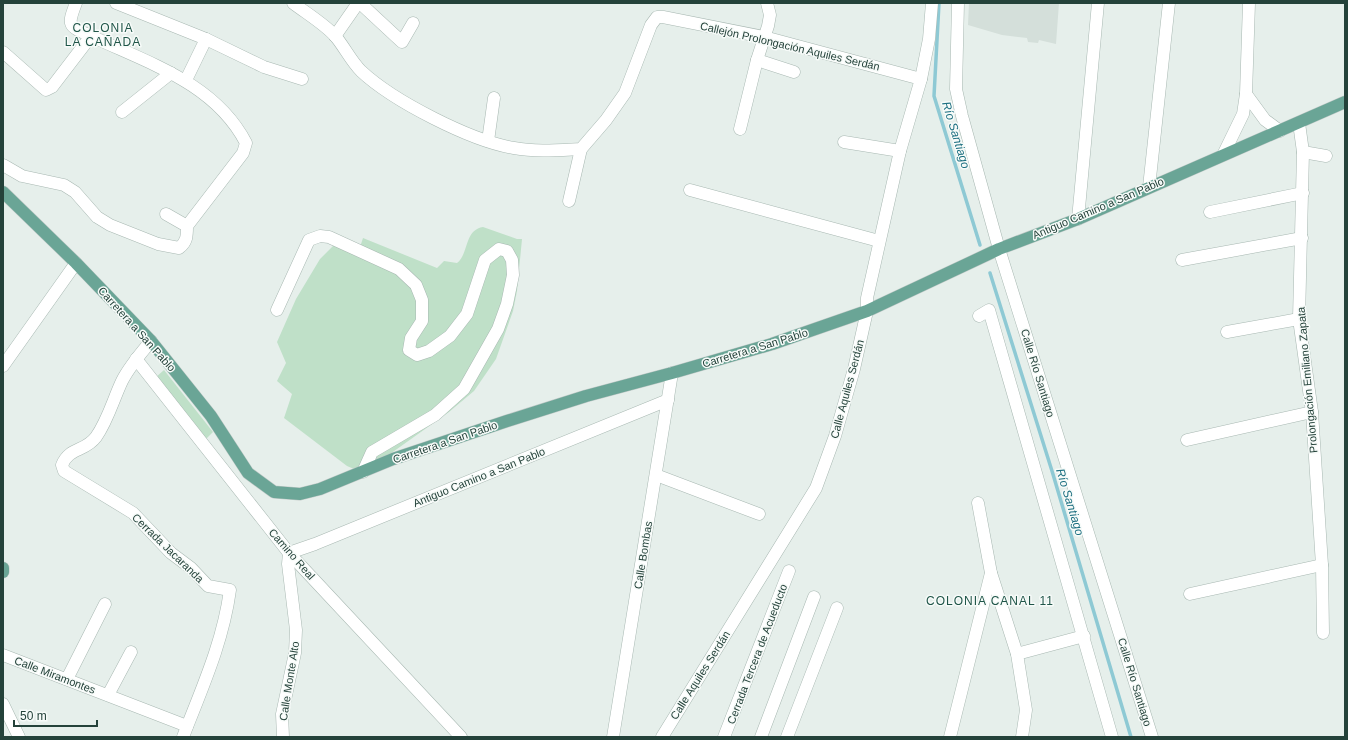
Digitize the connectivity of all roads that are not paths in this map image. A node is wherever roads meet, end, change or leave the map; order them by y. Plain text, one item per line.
1 (76, 3) edge
2 (116, 3) edge
3 (293, 3) edge
4 (359, 3) edge
5 (767, 3) edge
6 (932, 3) edge
7 (958, 3) edge
8 (1098, 3) edge
9 (1169, 3) edge
10 (1249, 3) edge
11 (413, 23) dead end
12 (91, 36) junction
13 (335, 36) junction
14 (764, 37) junction
15 (206, 39) junction
16 (3, 52) edge
17 (757, 60) junction
18 (794, 72) dead end
19 (171, 73) junction
20 (302, 79) dead end
21 (921, 79) junction
22 (186, 80) junction
23 (1246, 94) junction
24 (494, 98) dead end
25 (1345, 102) edge
26 (122, 112) dead end
27 (1299, 123) junction
28 (740, 129) dead end
29 (1280, 131) junction
30 (488, 141) junction
31 (844, 142) dead end
32 (581, 149) junction
33 (900, 151) junction
34 (1303, 152) junction
35 (1224, 153) junction
36 (1326, 156) dead end
37 (3, 165) edge
38 (1149, 187) junction
39 (690, 190) dead end
40 (3, 192) edge
41 (1303, 193) junction
42 (569, 201) dead end
43 (1210, 212) dead end
44 (166, 214) dead end
45 (1078, 219) junction
46 (187, 226) junction
47 (1302, 238) junction
48 (879, 241) junction
49 (999, 249) junction
50 (1182, 260) dead end
51 (76, 263) junction
52 (277, 310) dead end
53 (867, 312) junction
54 (979, 316) dead end
55 (1299, 319) junction
56 (1227, 332) dead end
57 (151, 341) junction
58 (136, 359) junction
59 (3, 366) edge
60 (672, 373) junction
61 (668, 400) junction
62 (1312, 412) junction
63 (1187, 440) dead end
64 (363, 472) junction
65 (656, 475) junction
66 (978, 503) dead end
67 (759, 514) dead end
68 (289, 553) junction
69 (1322, 565) junction
70 (3, 568) edge
71 (789, 571) dead end
72 (3, 572) edge
73 (991, 573) junction
74 (1190, 594) dead end
75 (814, 597) dead end
76 (105, 604) dead end
77 (837, 608) dead end
78 (1323, 633) dead end
79 (1084, 636) junction
80 (132, 652) dead end
81 (1017, 654) junction
82 (3, 655) edge
83 (67, 680) junction
84 (108, 696) junction
85 (3, 704) edge
86 (185, 731) edge
87 (19, 737) edge
88 (282, 737) edge
89 (461, 737) edge
90 (613, 737) edge
91 (662, 737) edge
92 (724, 737) edge
93 (761, 737) edge
94 (786, 737) edge
95 (950, 737) edge
96 (1022, 737) edge
97 (1112, 737) edge
98 (1152, 737) edge

1 - 12 street
2 - 15 street
3 - 13 street
4 - 11 street
4 - 13 street
5 - 14 street
6 - 21 street, Calle Aquiles Serdán
7 - 49 street, Calle Río Santiago
8 - 45 street
9 - 38 street
10 - 23 street
12 - 16 street
12 - 19 street
13 - 30 street
14 - 17 street
14 - 21 street, Callejón Prolongación Aquiles Serdán
14 - 32 street, Callejón Prolongación Aquiles Serdán
15 - 20 street
15 - 22 street
17 - 18 street
17 - 28 street
19 - 22 street
19 - 26 street
21 - 33 street, Calle Aquiles Serdán
22 - 46 street
23 - 29 street
23 - 35 street
24 - 30 street
25 - 27 main road, Antiguo Camino a San Pablo
27 - 29 main road, Antiguo Camino a San Pablo
27 - 34 street, Prolongación Emiliano Zapata
29 - 35 main road, Antiguo Camino a San Pablo
30 - 32 street
31 - 33 street
32 - 42 street
33 - 48 street, Calle Aquiles Serdán
34 - 36 street
34 - 41 street, Prolongación Emiliano Zapata
35 - 38 main road, Antiguo Camino a San Pablo
37 - 46 street
38 - 45 main road, Antiguo Camino a San Pablo
39 - 48 street
40 - 51 main road, Carretera a San Pablo
41 - 43 street
41 - 47 street, Prolongación Emiliano Zapata
44 - 46 street
45 - 49 main road, Antiguo Camino a San Pablo
47 - 50 street
47 - 55 street, Prolongación Emiliano Zapata
48 - 53 street, Calle Aquiles Serdán
49 - 53 main road, Carretera a San Pablo
49 - 98 street, Calle Río Santiago
51 - 57 main road, Carretera a San Pablo
51 - 59 street
52 - 64 street
53 - 60 main road, Carretera a San Pablo
53 - 91 street, Calle Aquiles Serdán
54 - 79 street
55 - 56 street
55 - 62 street, Prolongación Emiliano Zapata
57 - 58 street, Cerrada Jacaranda
57 - 64 main road, Carretera a San Pablo
58 - 68 street, Camino Real
58 - 86 street, Cerrada Jacaranda
60 - 61 street, Calle Bombas
60 - 64 main road, Carretera a San Pablo
61 - 65 street, Calle Bombas
61 - 68 street, Antiguo Camino a San Pablo
62 - 63 street
62 - 69 street, Prolongación Emiliano Zapata
65 - 67 street
65 - 90 street, Calle Bombas
66 - 73 street
68 - 88 street, Calle Monte Alto
68 - 89 street, Camino Real
69 - 74 street
69 - 78 street, Prolongación Emiliano Zapata
70 - 72 main road
71 - 92 street, Cerrada Tercera de Acueducto
73 - 81 street
73 - 95 street
75 - 93 street
76 - 83 street
77 - 94 street
79 - 81 street
79 - 97 street
80 - 84 street, Calle Miramontes
81 - 96 street
82 - 83 street, Calle Miramontes
83 - 84 street, Calle Miramontes
84 - 86 street, Calle Miramontes
85 - 87 street

